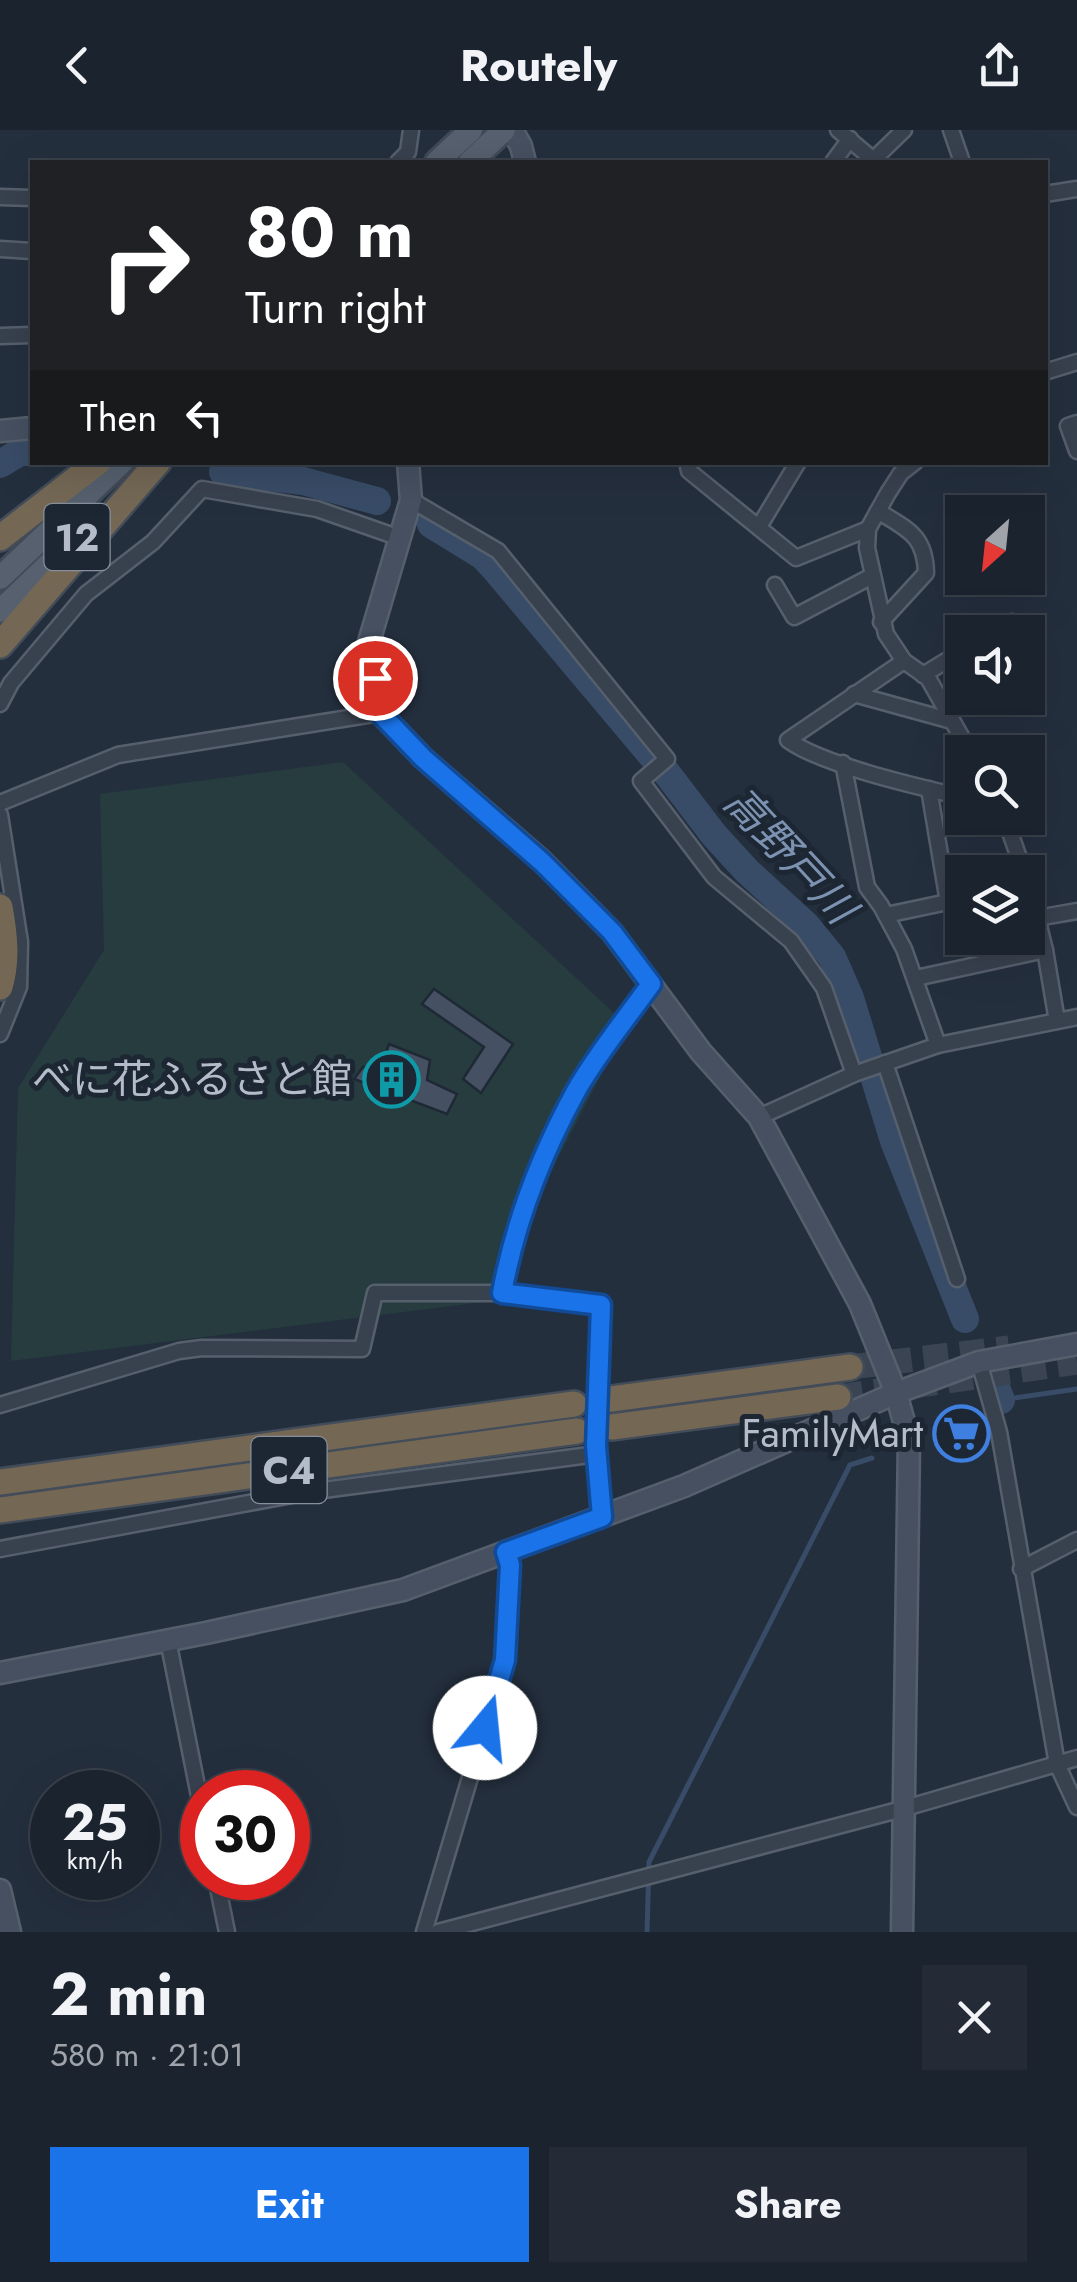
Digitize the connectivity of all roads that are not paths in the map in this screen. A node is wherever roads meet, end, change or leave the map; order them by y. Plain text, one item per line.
1 (411, 130) edge
2 (471, 130) edge
3 (504, 130) edge
4 (512, 130) edge
5 (904, 130) edge
6 (952, 130) edge
7 (844, 135) edge
8 (400, 160) edge
9 (439, 160) edge
10 (472, 160) edge
11 (524, 160) edge
12 (834, 160) edge
13 (873, 160) edge
14 (877, 160) edge
15 (961, 160) edge
16 (1077, 188) edge
17 (1048, 193) edge
18 (0, 197) edge
19 (30, 198) edge
20 (0, 250) edge
21 (30, 251) edge
22 (30, 335) edge
23 (0, 336) edge
24 (1077, 362) edge
25 (1048, 371) dead end
26 (1077, 423) edge
27 (30, 428) edge
28 (3, 434) edge
29 (1077, 451) edge
30 (94, 465) edge
31 (119, 465) edge
32 (153, 465) edge
33 (153, 465) edge
34 (408, 465) edge
35 (688, 465) edge
36 (796, 465) edge
37 (910, 465) edge
38 (412, 500) junction
39 (878, 511) junction
40 (760, 526) junction
41 (868, 529) junction
42 (0, 538) edge
43 (400, 538) junction
44 (872, 576) junction
45 (0, 578) edge
46 (775, 585) dead end
47 (0, 611) edge
48 (882, 622) junction
49 (0, 645) edge
50 (904, 661) junction
51 (945, 662) edge
52 (924, 675) junction
53 (854, 694) junction
54 (0, 704) edge
55 (380, 713) junction
56 (952, 721) junction
57 (960, 735) edge
58 (843, 763) junction
59 (929, 789) junction
60 (945, 793) edge
61 (0, 802) edge
62 (0, 814) edge
63 (945, 858) edge
64 (945, 903) edge
65 (0, 907) edge
66 (1077, 911) edge
67 (886, 915) junction
68 (1045, 917) edge
69 (1045, 950) edge
70 (1022, 955) edge
71 (916, 978) junction
72 (651, 984) junction
73 (0, 987) edge
74 (1077, 1017) edge
75 (1057, 1021) junction
76 (0, 1034) edge
77 (938, 1045) junction
78 (885, 1063) junction
79 (854, 1074) junction
80 (759, 1117) junction
81 (956, 1278) dead end
82 (502, 1293) junction
83 (1077, 1344) edge
84 (979, 1362) junction
85 (850, 1366) tunnel mouth
86 (896, 1393) junction
87 (838, 1397) tunnel mouth
88 (611, 1399) dead end
89 (574, 1404) dead end
90 (0, 1405) edge
91 (612, 1427) dead end
92 (577, 1432) dead end
93 (301, 1440) junction
94 (597, 1454) junction
95 (0, 1464) edge
96 (254, 1474) junction
97 (0, 1482) edge
98 (0, 1510) edge
99 (602, 1517) junction
100 (0, 1527) edge
101 (1077, 1540) edge
102 (0, 1548) edge
103 (506, 1552) junction
104 (1021, 1569) junction
105 (168, 1640) junction
106 (0, 1673) edge
107 (1077, 1758) edge
108 (1057, 1764) junction
109 (194, 1770) edge
110 (1077, 1807) edge
111 (902, 1809) junction
112 (0, 1890) edge
113 (220, 1900) edge
114 (10, 1932) edge
115 (227, 1932) edge
116 (424, 1932) edge
117 (438, 1932) edge
118 (902, 1932) edge

1 - 8 street
2 - 9 main road
3 - 10 main road
4 - 11 street
5 - 14 street
6 - 15 street
7 - 12 street
7 - 13 street
16 - 17 street
18 - 19 street
20 - 21 street
22 - 23 street
24 - 25 street
26 - 29 street
27 - 28 street
30 - 42 highway
31 - 45 main road, 12
32 - 47 main road, 12
33 - 49 highway
34 - 38 street
35 - 40 street
36 - 40 street
37 - 39 street
38 - 43 street
38 - 79 street
39 - 41 street
39 - 48 street
40 - 41 street
41 - 44 street
43 - 54 street
43 - 55 street
44 - 46 street
44 - 48 street
48 - 50 street
50 - 52 street
50 - 53 street
51 - 52 street
52 - 56 street
53 - 56 street
53 - 58 street
55 - 61 street
55 - 72 street
56 - 57 street
58 - 59 street
58 - 67 street
59 - 60 street
59 - 63 street
62 - 76 street
64 - 67 street
65 - 73 highway
66 - 68 street
67 - 71 street
69 - 75 street
70 - 71 street
71 - 77 street
72 - 80 street
72 - 82 street
74 - 75 street
75 - 77 street
77 - 78 street
78 - 79 street
78 - 81 street
79 - 80 street
80 - 86 street
82 - 90 street
82 - 94 street
83 - 84 street
84 - 86 street
84 - 104 street
85 - 88 highway
86 - 99 street
86 - 111 street
87 - 91 highway
89 - 93 highway, C4
92 - 96 highway, C4
93 - 95 highway
93 - 97 highway, C4
94 - 99 street
94 - 102 street
96 - 98 highway, C4
96 - 100 highway
99 - 103 street
101 - 104 street
103 - 105 street
103 - 116 street
104 - 108 street
105 - 106 street
105 - 109 street
107 - 108 street
108 - 110 street
108 - 111 street
111 - 117 street
111 - 118 street
112 - 114 street
113 - 115 street

